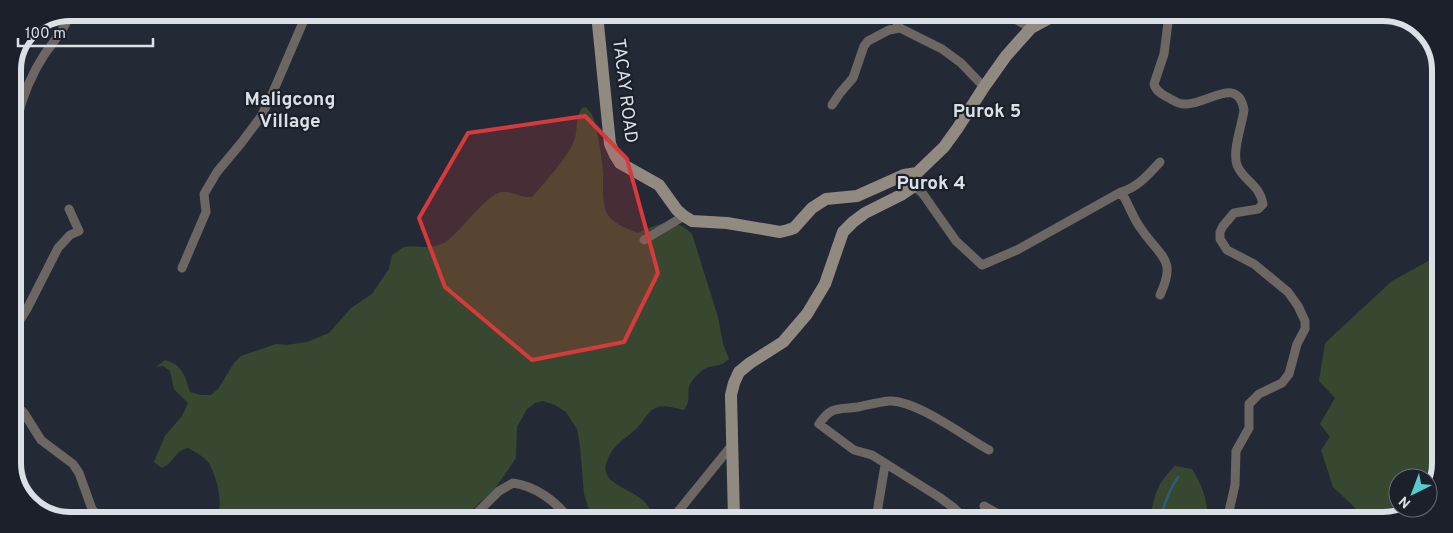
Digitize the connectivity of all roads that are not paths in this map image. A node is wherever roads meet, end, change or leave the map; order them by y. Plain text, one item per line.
1 (67, 21) edge
2 (304, 21) edge
3 (597, 21) edge
4 (898, 21) edge
5 (1019, 21) edge
6 (1044, 21) edge
7 (1168, 21) edge
8 (900, 28) junction
9 (1031, 28) junction
10 (984, 87) junction
11 (832, 105) dead end
12 (21, 106) edge
13 (1160, 162) dead end
14 (917, 173) junction
15 (914, 186) junction
16 (1121, 192) junction
17 (69, 209) dead end
18 (684, 216) junction
19 (644, 240) dead end
20 (182, 268) dead end
21 (1160, 295) dead end
22 (21, 318) edge
23 (21, 410) edge
24 (732, 446) junction
25 (989, 450) dead end
26 (885, 464) junction
27 (984, 506) dead end
28 (94, 512) edge
29 (478, 512) edge
30 (562, 512) edge
31 (678, 512) edge
32 (734, 512) edge
33 (877, 512) edge
34 (958, 512) edge
35 (995, 512) edge
36 (1229, 512) edge

1 - 12 street
2 - 20 street
3 - 18 main road, TACAY ROAD
4 - 8 street
5 - 9 street
6 - 9 main road
7 - 36 street
8 - 10 street
8 - 11 street
9 - 10 main road
10 - 14 main road
13 - 16 street
14 - 15 main road
14 - 18 main road
15 - 16 street
15 - 24 main road
16 - 21 street
17 - 22 street
18 - 19 street
23 - 28 street
24 - 31 street
24 - 32 main road
25 - 26 street
26 - 33 street
26 - 34 street
27 - 35 street
29 - 30 street

